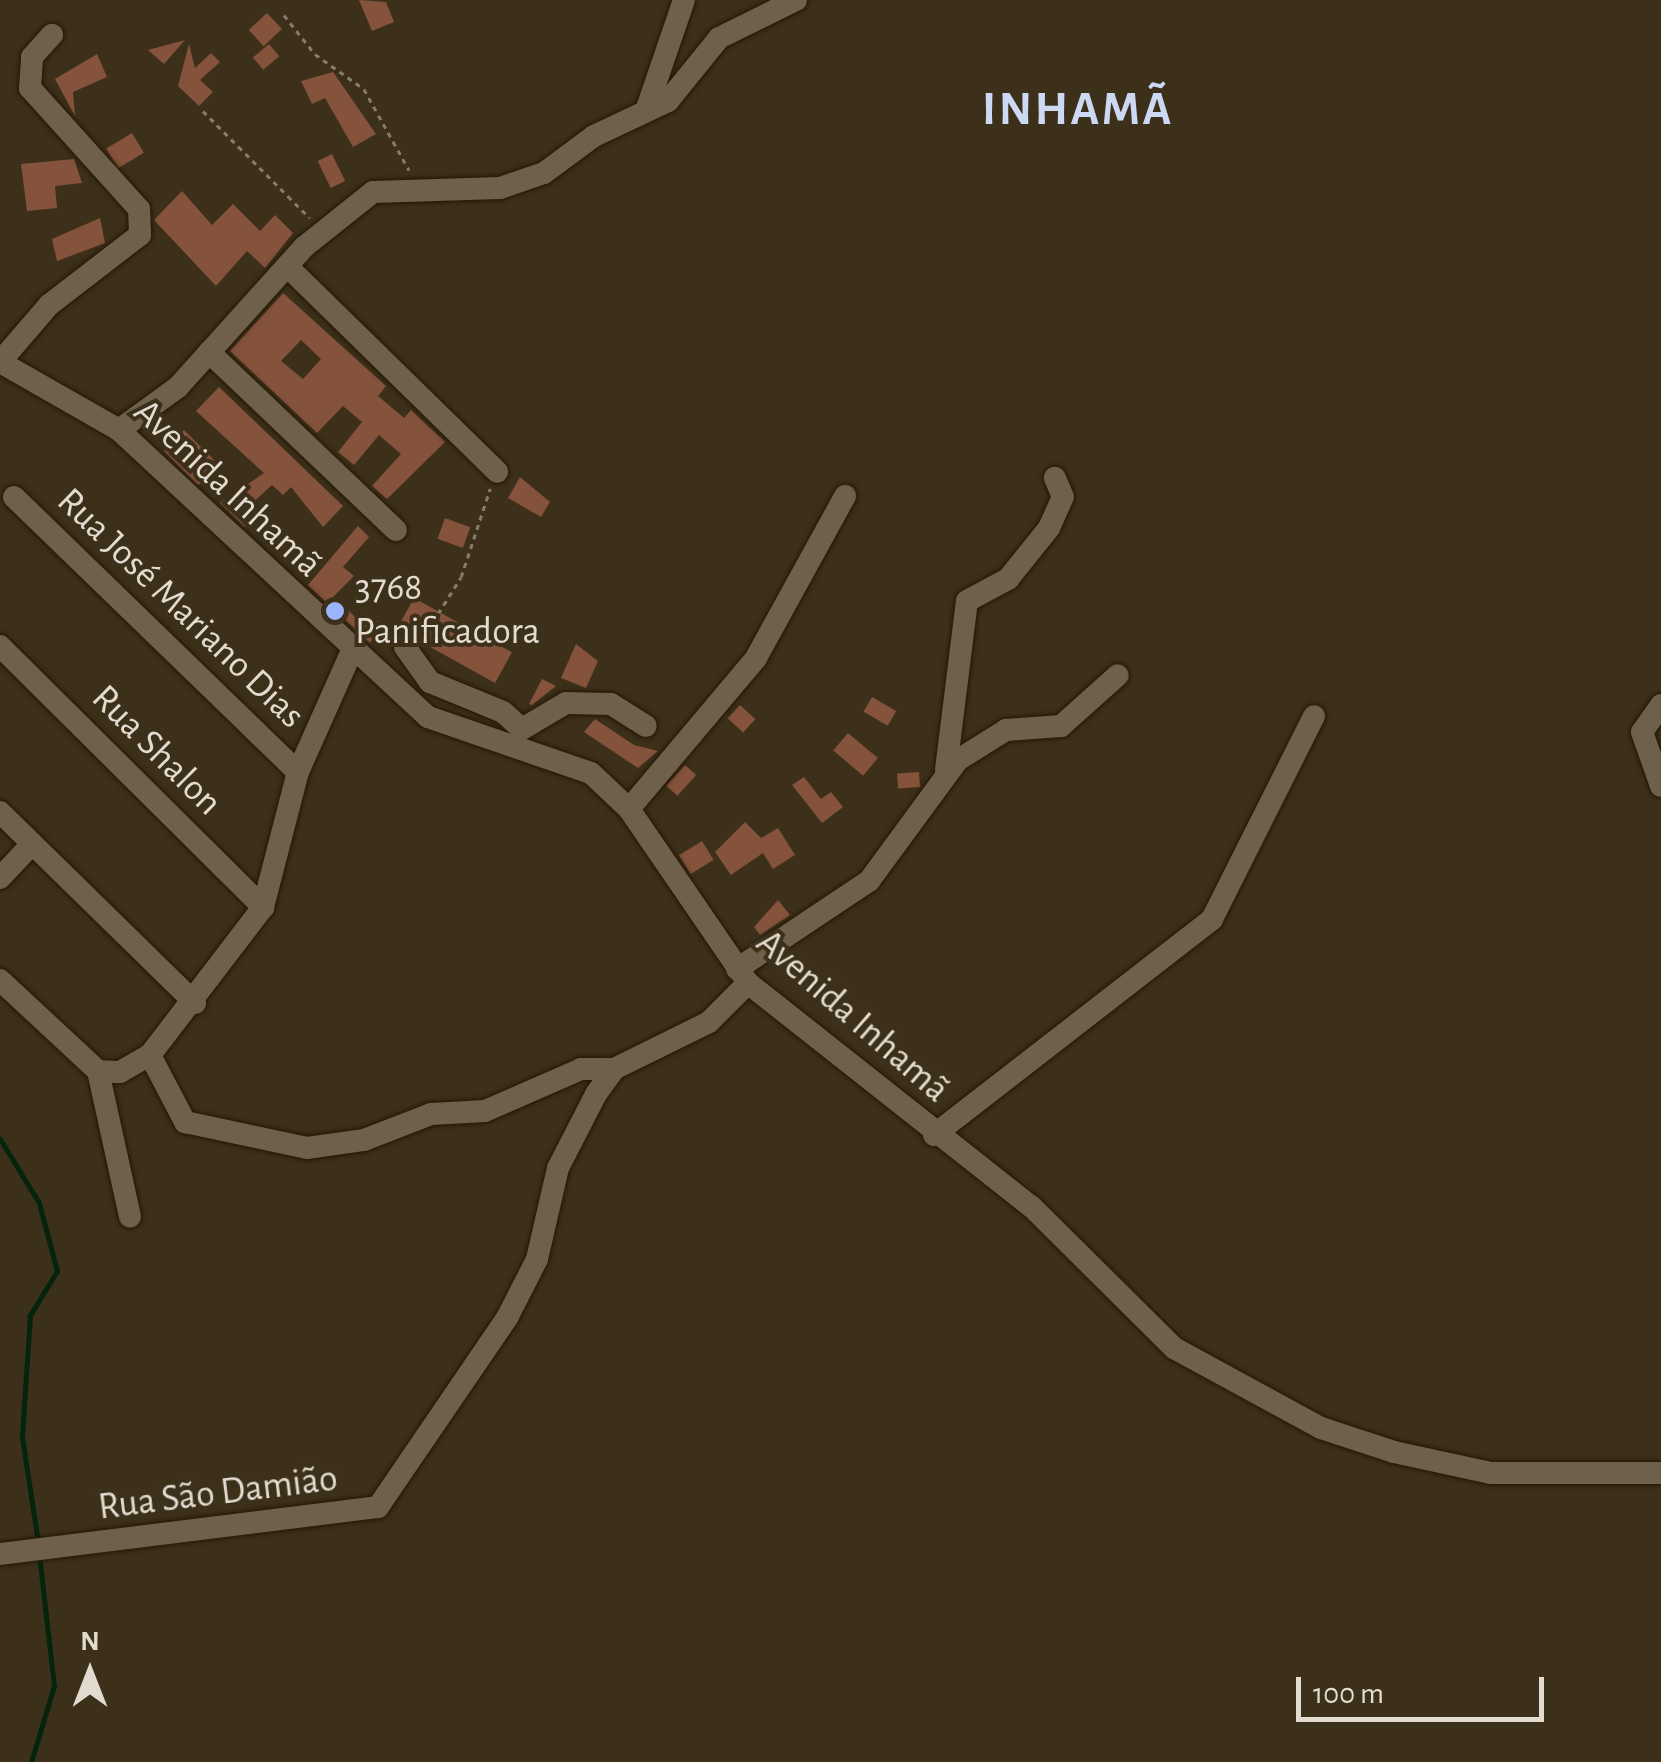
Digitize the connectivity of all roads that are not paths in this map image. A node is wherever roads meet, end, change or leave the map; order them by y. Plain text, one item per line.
1 (684, 0) edge
2 (796, 0) edge
3 (52, 35) dead end
4 (646, 110) junction
5 (287, 266) junction
6 (210, 352) junction
7 (0, 362) edge
8 (119, 430) junction
9 (494, 469) road end
10 (1055, 478) dead end
11 (846, 496) dead end
12 (14, 497) dead end
13 (396, 530) dead end
14 (0, 646) edge
15 (352, 653) junction
16 (1118, 675) dead end
17 (386, 684) junction
18 (1661, 705) edge
19 (1314, 716) dead end
20 (646, 726) dead end
21 (512, 735) junction
22 (946, 769) junction
23 (298, 772) junction
24 (1661, 786) edge
25 (629, 809) junction
26 (0, 812) edge
27 (32, 844) junction
28 (0, 878) edge
29 (263, 906) junction
30 (743, 976) junction
31 (0, 980) edge
32 (195, 1003) junction
33 (150, 1055) junction
34 (614, 1068) junction
35 (98, 1071) junction
36 (934, 1135) junction
37 (130, 1217) dead end
38 (1661, 1474) edge
39 (0, 1554) edge

1 - 4 street
2 - 4 street
3 - 7 street
4 - 5 street
5 - 6 street
5 - 9 street
6 - 8 street
6 - 13 street
7 - 8 street, Avenida Inhamã
8 - 15 street, Avenida Inhamã
10 - 22 street
11 - 25 street
12 - 23 street, Rua José Mariano Dias
14 - 29 street, Rua Shalon
15 - 17 street, Avenida Inhamã
15 - 23 street
16 - 22 street
17 - 21 street, Avenida Inhamã
17 - 21 street
18 - 24 street
19 - 36 street
20 - 21 street
21 - 25 street, Avenida Inhamã
22 - 30 street
23 - 29 street
25 - 30 street, Avenida Inhamã
26 - 27 street
27 - 28 street
27 - 32 street
29 - 32 street
30 - 34 street
30 - 36 street, Avenida Inhamã
31 - 35 street
32 - 33 street
33 - 34 street
33 - 35 street
34 - 39 street, Rua São Damião
35 - 37 street
36 - 38 street, Avenida Inhamã

